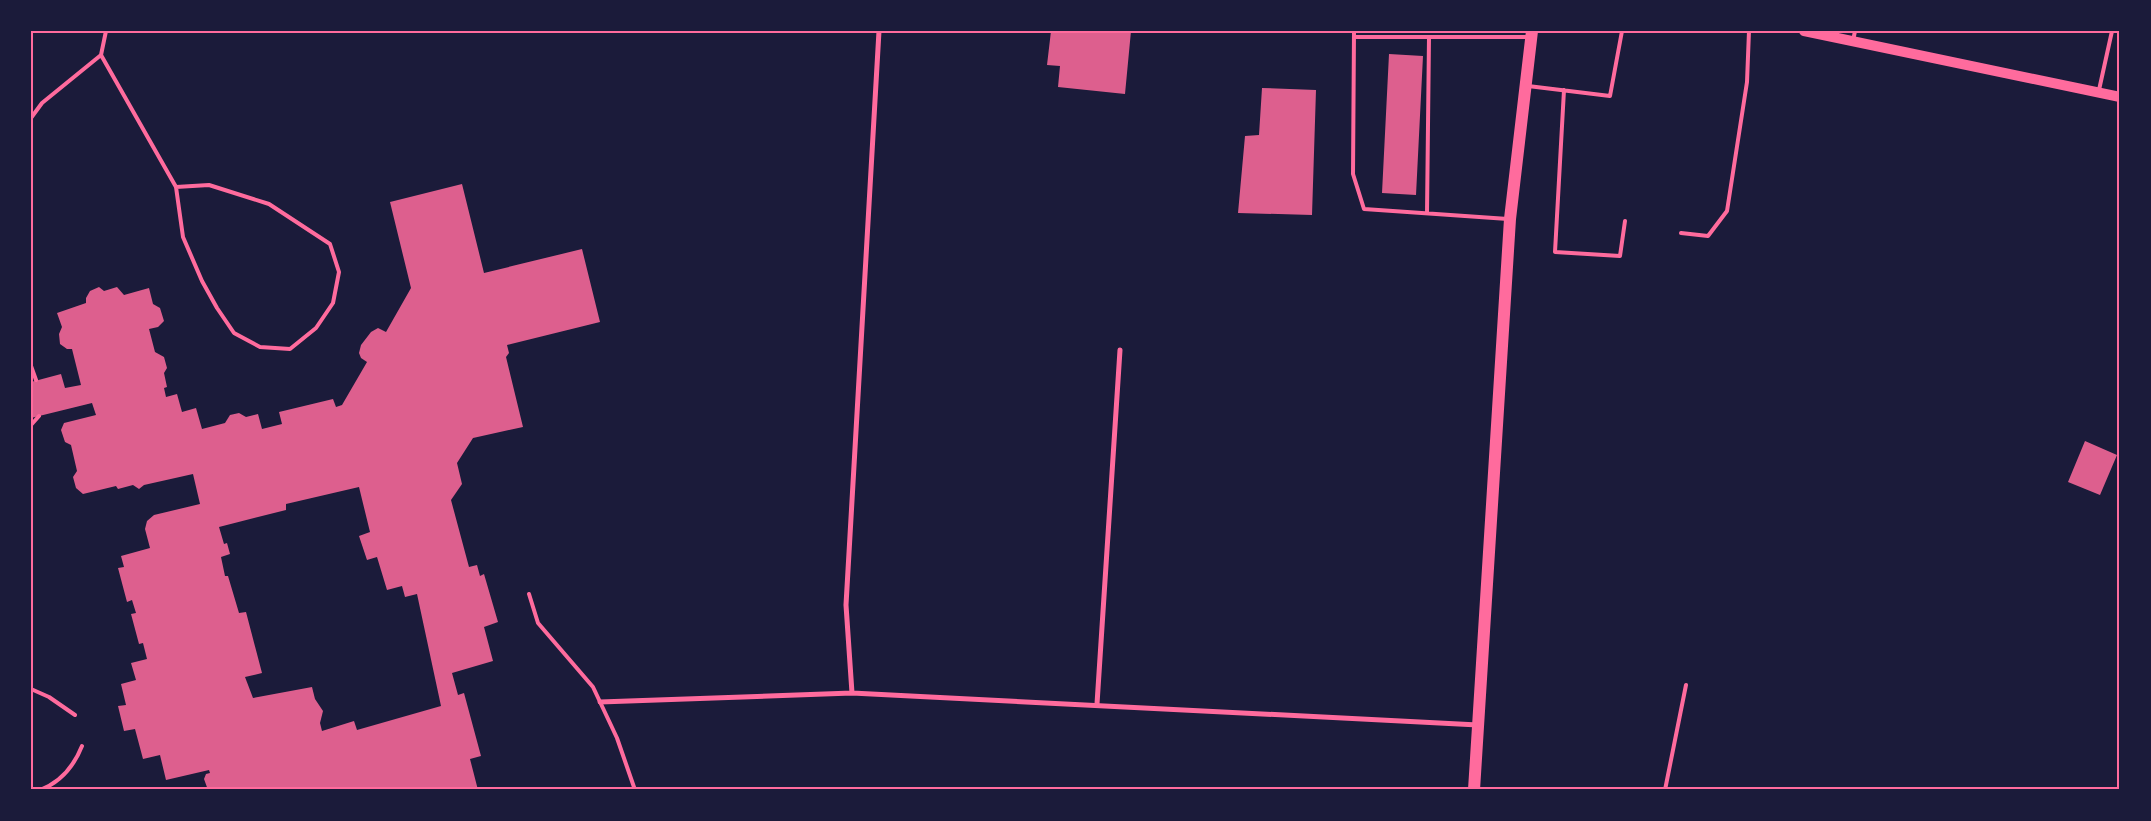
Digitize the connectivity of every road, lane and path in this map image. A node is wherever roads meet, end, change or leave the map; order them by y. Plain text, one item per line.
1 (106, 31) edge
2 (879, 31) edge
3 (1354, 31) edge
4 (1622, 31) edge
5 (1749, 31) edge
6 (1804, 31) edge
7 (2112, 31) edge
8 (1532, 34) edge
9 (1854, 36) edge
10 (1354, 37) junction
11 (1429, 37) junction
12 (101, 55) junction
13 (1526, 86) junction
14 (1564, 90) junction
15 (2098, 93) junction
16 (2120, 97) edge
17 (31, 118) edge
18 (176, 187) junction
19 (1427, 213) junction
20 (1510, 219) junction
21 (1626, 222) dead end
22 (1681, 233) dead end
23 (1120, 350) dead end
24 (31, 366) edge
25 (36, 380) dead end
26 (38, 416) dead end
27 (31, 425) edge
28 (529, 594) dead end
29 (1686, 686) dead end
30 (31, 689) edge
31 (852, 692) junction
32 (600, 702) junction
33 (1097, 704) junction
34 (76, 715) dead end
35 (1478, 725) junction
36 (82, 746) dead end
37 (40, 790) edge
38 (634, 790) edge
39 (1474, 790) edge
40 (1665, 790) edge

1 - 12 lane
2 - 31 street
3 - 10 lane
4 - 14 lane
5 - 22 lane
6 - 9 main road
7 - 15 lane
8 - 11 lane
8 - 13 main road
9 - 15 main road
10 - 11 lane
10 - 19 lane
11 - 19 lane
12 - 17 lane
12 - 18 lane
13 - 14 lane
13 - 20 main road
14 - 21 lane
15 - 16 main road
18 - 18 lane
19 - 20 lane
20 - 35 main road
23 - 33 street
24 - 25 lane
26 - 27 lane
28 - 32 lane
29 - 40 lane
30 - 34 lane
31 - 32 street
31 - 33 street
32 - 38 lane
33 - 35 street
35 - 39 main road
36 - 37 lane

